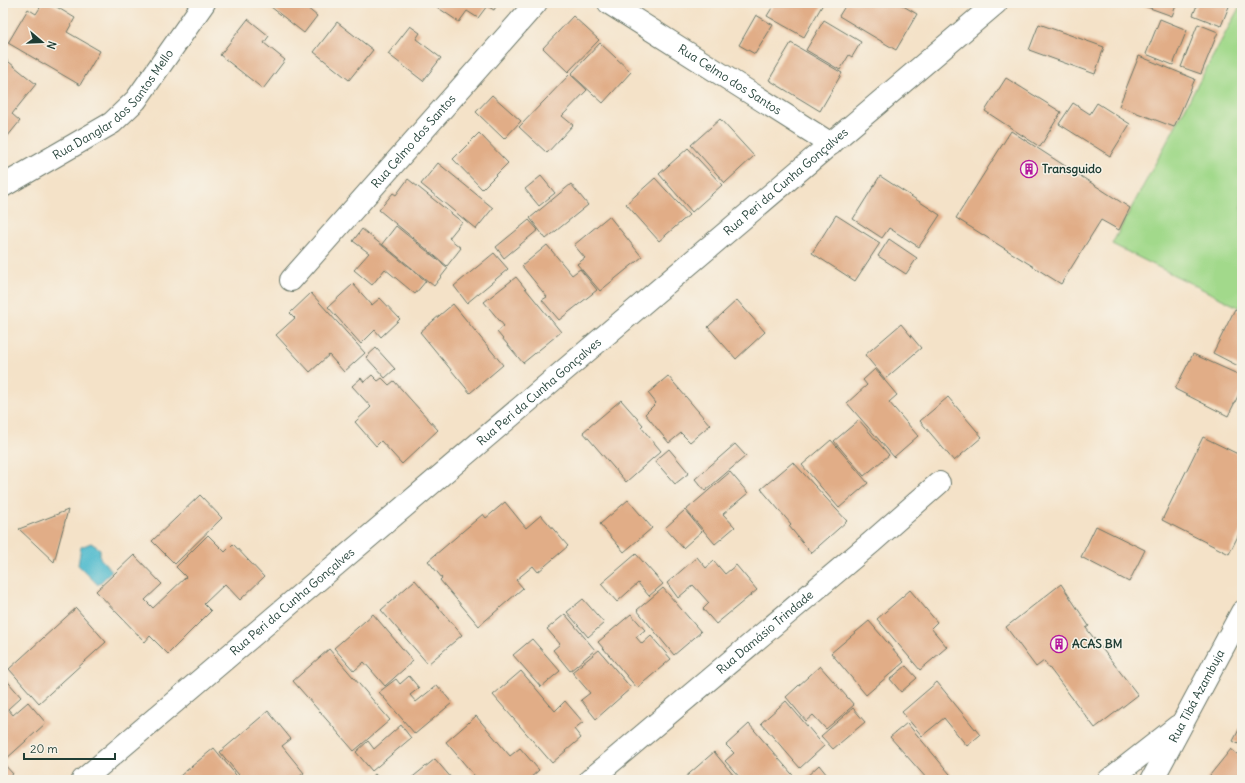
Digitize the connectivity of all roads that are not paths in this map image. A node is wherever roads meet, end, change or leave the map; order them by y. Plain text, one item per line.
1 (204, 3) edge
2 (536, 3) edge
3 (609, 3) edge
4 (996, 3) edge
5 (831, 144) junction
6 (3, 186) edge
7 (291, 280) dead end
8 (940, 483) dead end
9 (1242, 612) edge
10 (1186, 719) junction
11 (83, 780) edge
12 (590, 780) edge
13 (1108, 780) edge
14 (1152, 780) edge

1 - 6 street, Rua Danglar dos Santos Mello
2 - 7 street, Rua Celmo dos Santos
3 - 5 street, Rua Celmo dos Santos
4 - 5 street, Rua Peri da Cunha Gonçalves
5 - 11 street, Rua Peri da Cunha Gonçalves
8 - 12 street, Rua Damásio Trindade
9 - 10 street, Rua Tibá Azambuja
10 - 13 street
10 - 14 street, Rua Tibá Azambuja

